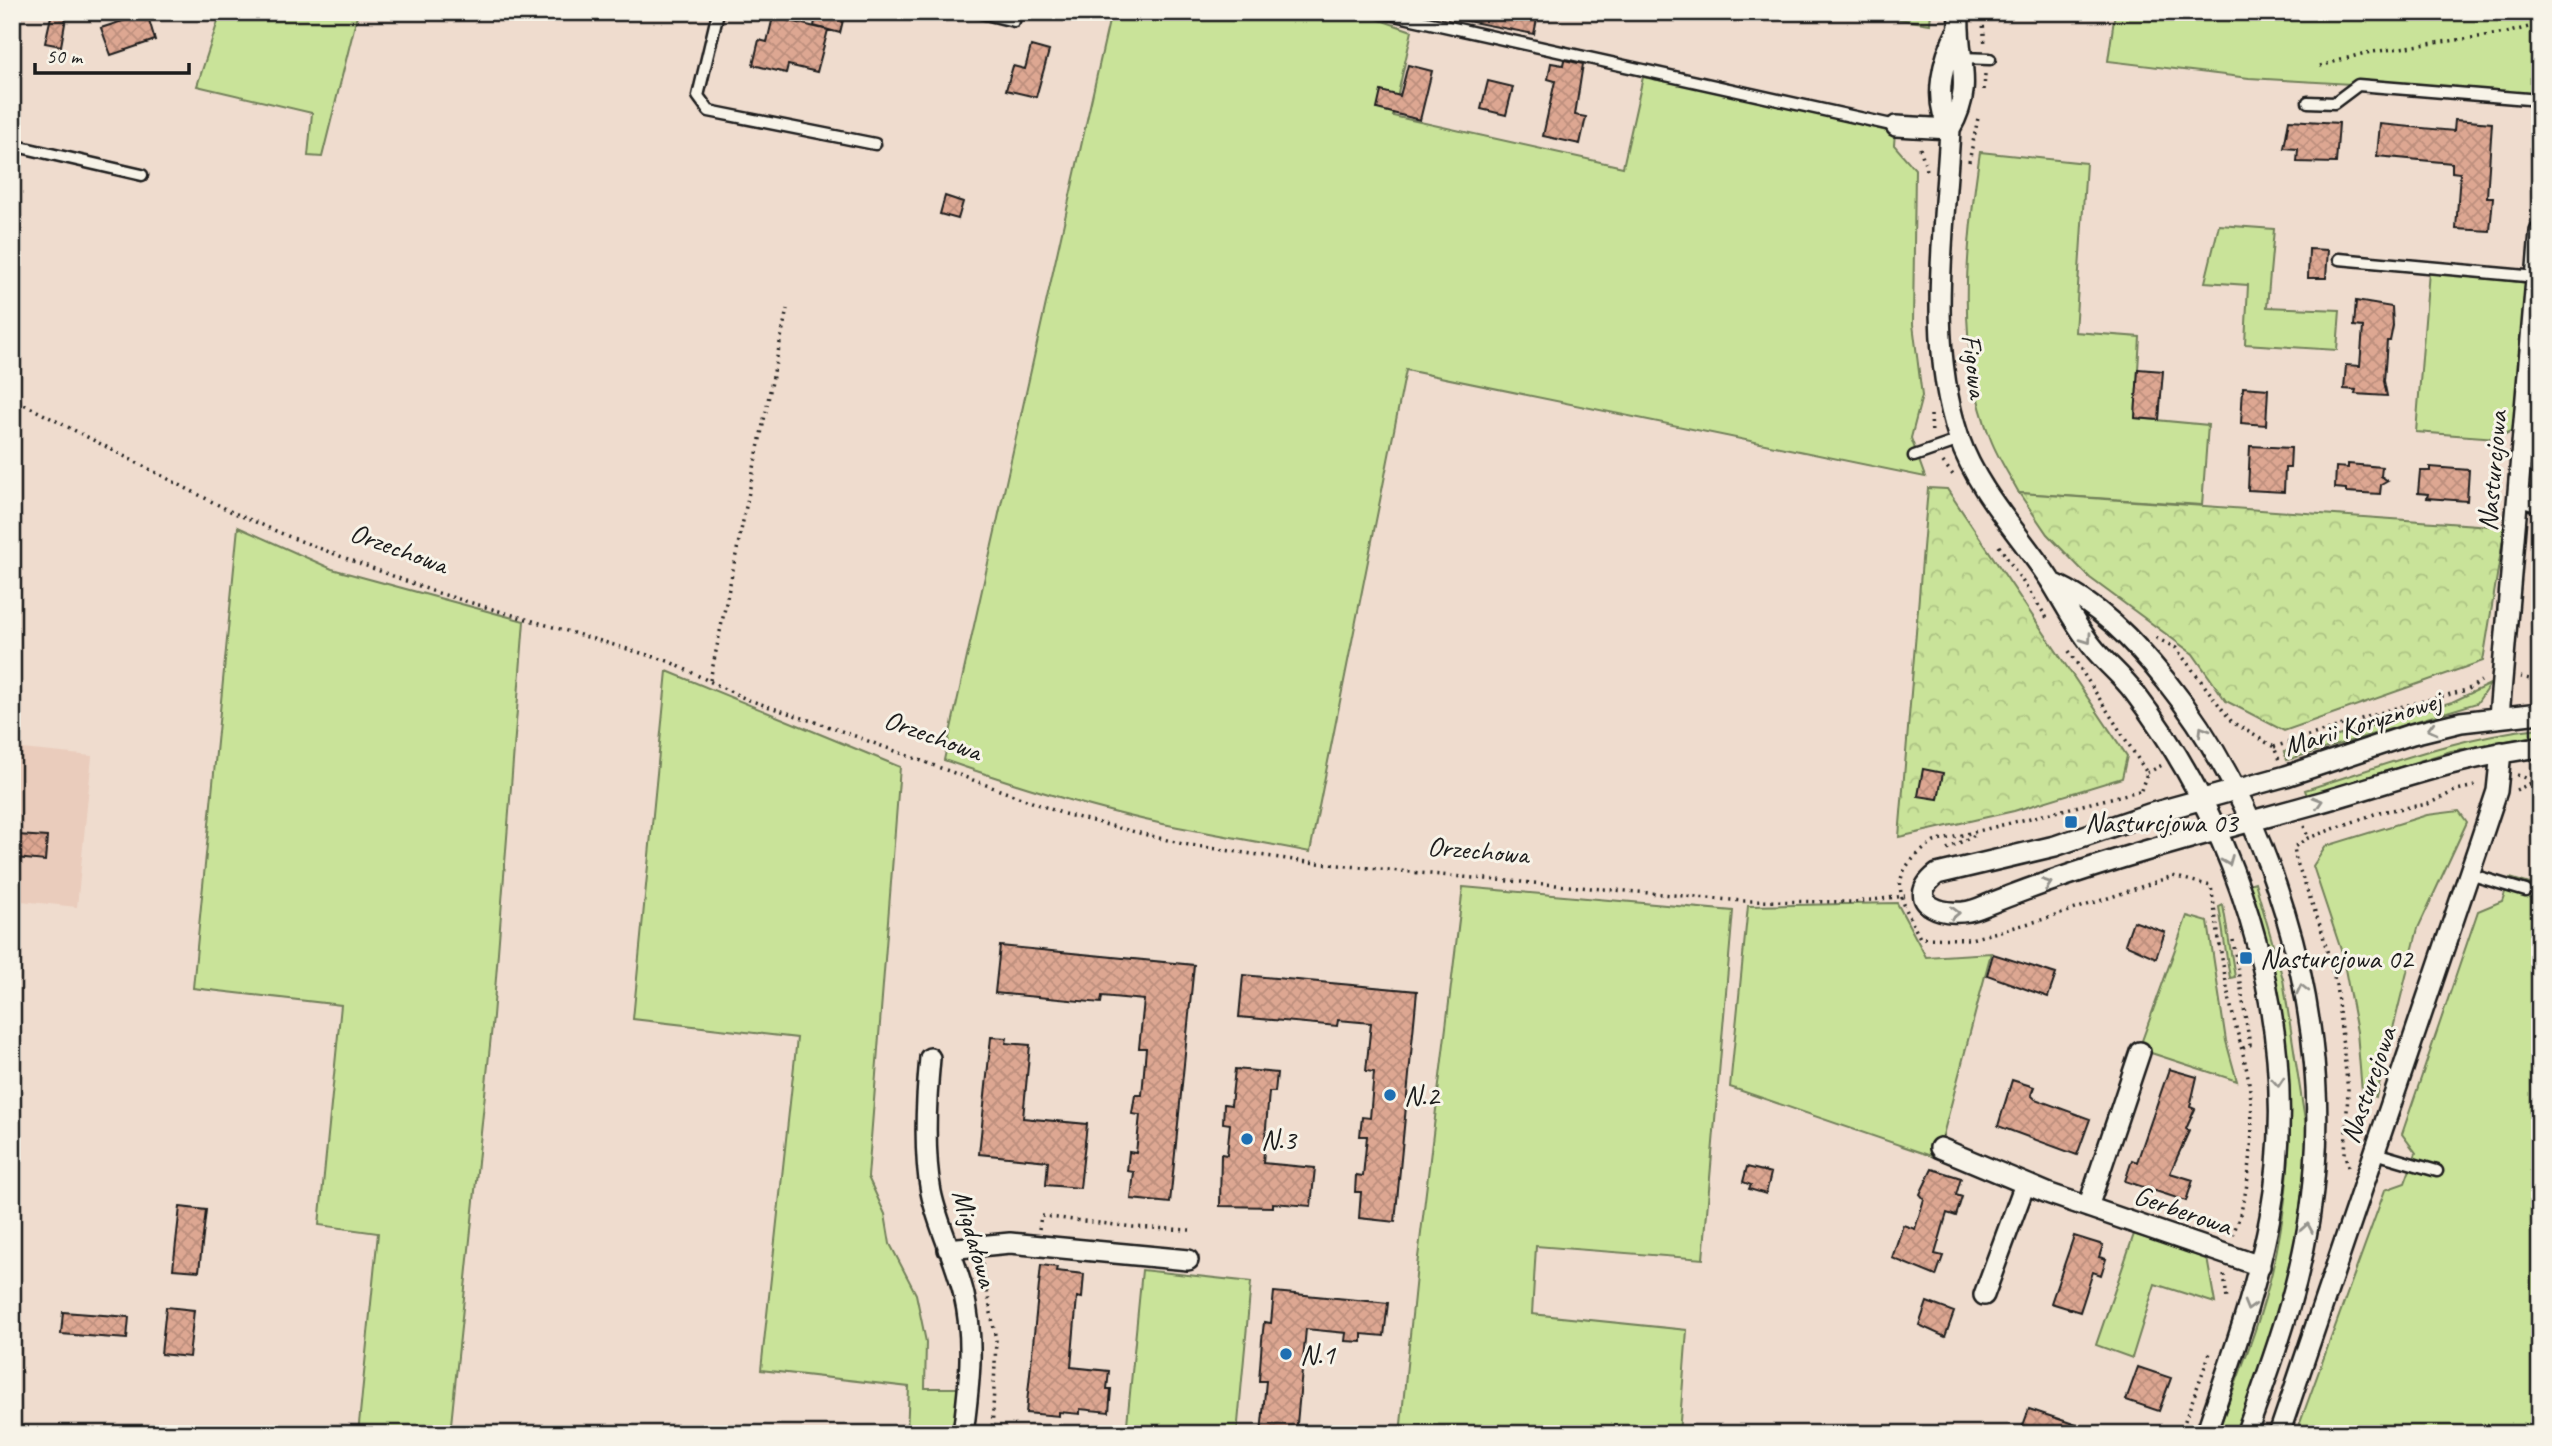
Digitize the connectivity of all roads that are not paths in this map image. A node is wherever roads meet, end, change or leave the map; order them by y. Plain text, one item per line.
1 (718, 12) edge
2 (977, 12) edge
3 (1381, 12) edge
4 (1014, 21) dead end
5 (1959, 21) edge
6 (1955, 58) junction
7 (1988, 59) road end
8 (2540, 100) edge
9 (2308, 102) dead end
10 (1896, 126) joint
11 (1950, 129) junction
12 (875, 144) dead end
13 (12, 145) edge
14 (142, 175) dead end
15 (2540, 232) edge
16 (2339, 259) dead end
17 (2539, 277) edge
18 (1960, 440) junction
19 (1914, 456) dead end
20 (2518, 496) junction
21 (2540, 502) edge
22 (2051, 582) junction
23 (2540, 713) edge
24 (2499, 716) junction
25 (2540, 747) edge
26 (2501, 752) junction
27 (2238, 790) junction
28 (2202, 798) junction
29 (2253, 821) junction
30 (2216, 832) junction
31 (2469, 874) junction
32 (2526, 891) dead end
33 (2140, 1052) dead end
34 (930, 1058) dead end
35 (1940, 1148) dead end
36 (2375, 1153) junction
37 (2437, 1171) dead end
38 (2025, 1184) junction
39 (2088, 1207) junction
40 (948, 1249) junction
41 (1188, 1260) dead end
42 (2260, 1266) junction
43 (1984, 1295) dead end
44 (963, 1434) edge
45 (2206, 1434) edge
46 (2246, 1434) edge
47 (2280, 1434) edge

1 - 12 lane
2 - 4 lane
3 - 10 lane
5 - 6 street, Figowa
6 - 7 lane
6 - 11 street, Figowa
8 - 9 lane
10 - 11 street
11 - 18 street, Figowa
13 - 14 lane
15 - 17 street, Nasturcjowa
16 - 17 lane
17 - 20 street, Nasturcjowa
18 - 19 lane
18 - 22 street, Figowa
20 - 21 street
20 - 24 street, Nasturcjowa
27 -> 22 street, Figowa
22 -> 28 street, Figowa
23 - 24 street, Marii Koryznowej
24 -> 27 street, Marii Koryznowej
25 - 26 street
29 -> 26 street
26 - 31 street, Nasturcjowa
27 - 28 street, Marii Koryznowej
27 - 29 street, Figowa
28 - 30 street, Figowa
28 -> 30 street
29 - 30 street
46 -> 29 street, Figowa
30 -> 42 street, Figowa
31 - 32 lane
31 - 36 street, Nasturcjowa
33 - 39 street, Gerberowa
34 - 40 street, Migdałowa
35 - 38 street, Gerberowa
36 - 37 lane
36 - 47 street, Nasturcjowa
38 - 39 street, Gerberowa
38 - 43 street
39 - 42 street, Gerberowa
40 - 41 street
40 - 44 street, Migdałowa
42 -> 45 street, Figowa

